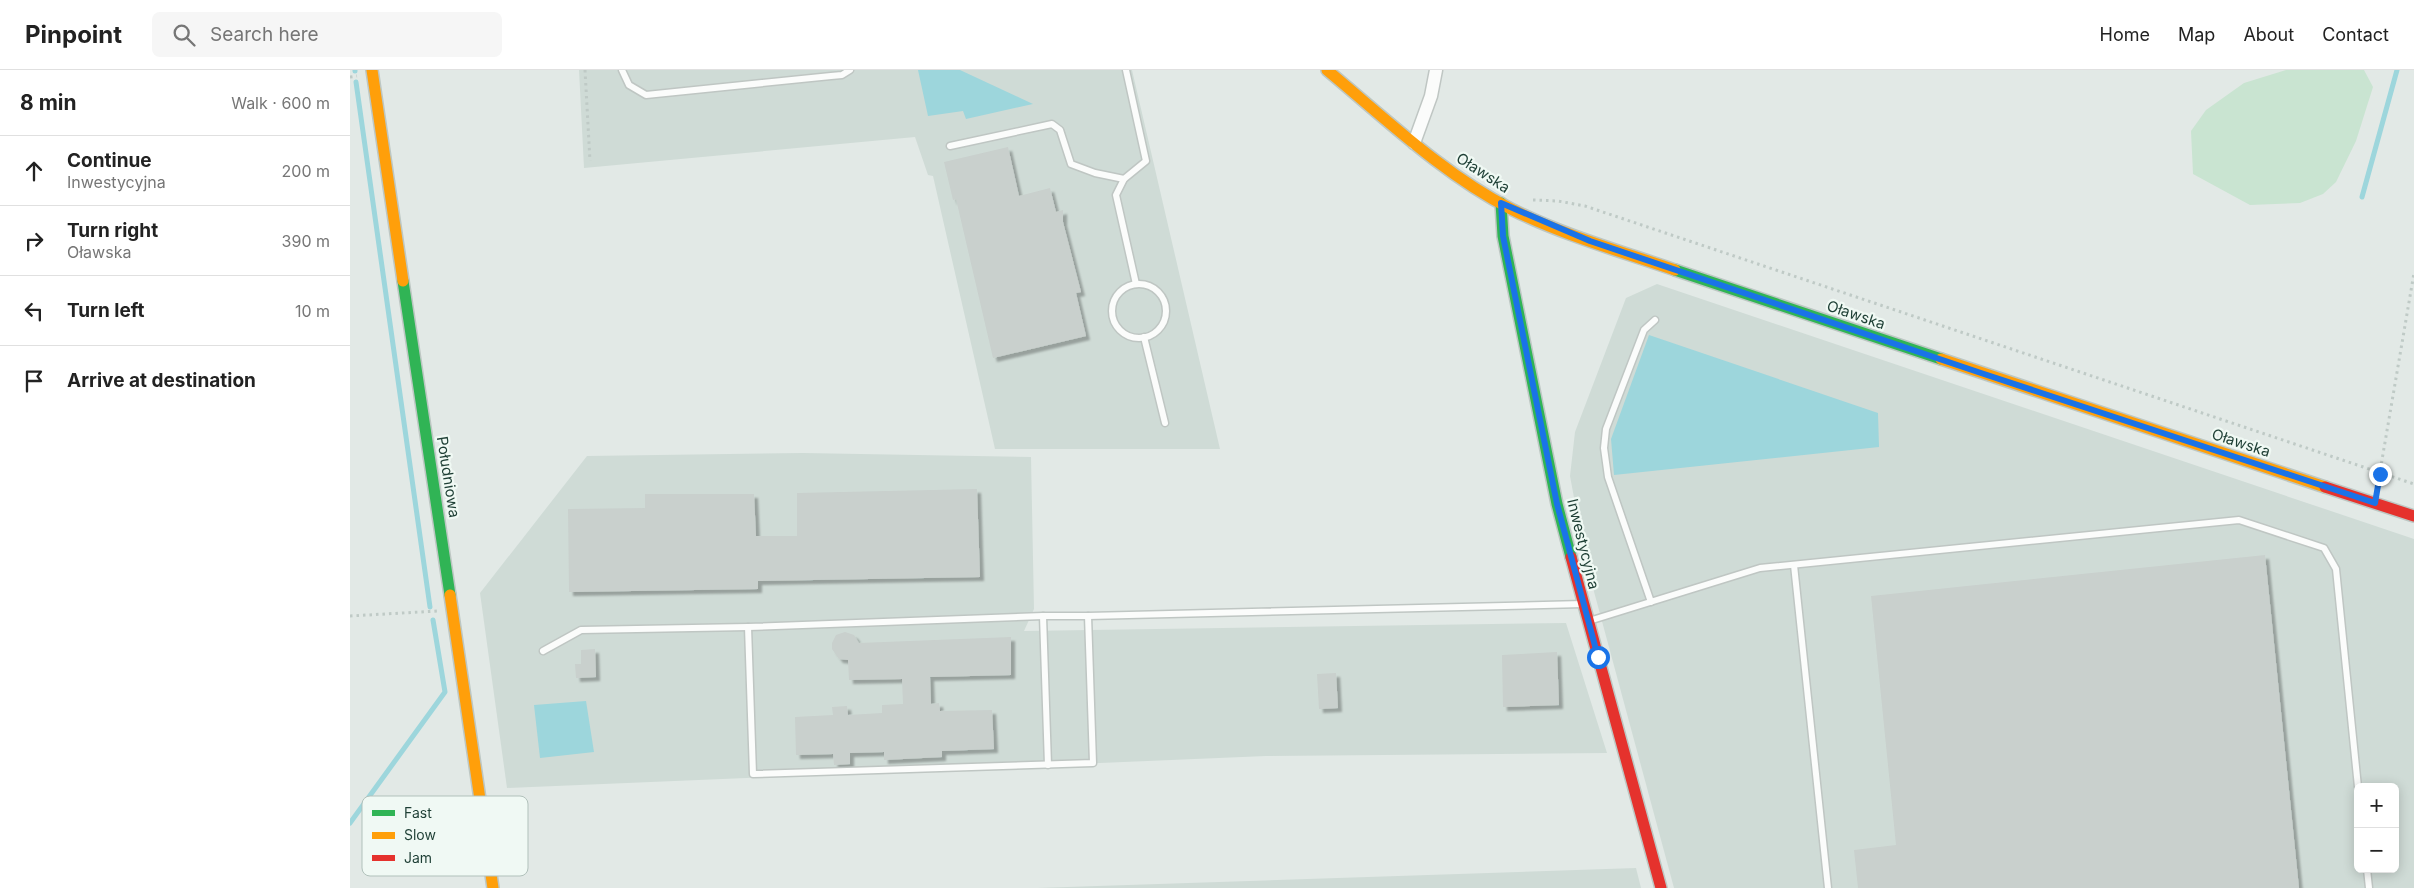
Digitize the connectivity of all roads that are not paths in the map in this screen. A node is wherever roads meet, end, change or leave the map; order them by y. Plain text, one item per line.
1 (372, 70) edge
2 (622, 70) edge
3 (850, 70) edge
4 (1126, 70) edge
5 (1327, 70) edge
6 (1436, 70) edge
7 (1414, 143) junction
8 (950, 146) dead end
9 (1124, 179) junction
10 (1501, 203) junction
11 (1136, 284) junction
12 (1654, 320) dead end
13 (1144, 337) junction
14 (1165, 423) dead end
15 (2414, 516) edge
16 (1794, 565) junction
17 (1651, 602) junction
18 (1583, 604) junction
19 (1043, 616) junction
20 (1088, 616) junction
21 (1588, 621) junction
22 (748, 627) junction
23 (543, 651) dead end
24 (1048, 765) junction
25 (2358, 783) edge
26 (479, 796) edge
27 (2367, 873) edge
28 (1661, 888) edge
29 (1828, 888) edge
30 (2369, 888) edge

1 - 26 street, Południowa
2 - 3 lane
4 - 9 lane
5 - 7 street, Oławska
6 - 7 street
7 - 10 street, Oławska
8 - 9 lane
9 - 11 lane
10 - 15 street, Oławska
10 - 18 street, Inwestycyjna
11 - 13 lane
11 - 13 lane
12 - 17 lane
13 - 14 lane
16 - 17 lane
16 - 25 lane
16 - 29 lane
17 - 21 lane
18 - 20 lane
18 - 21 street, Inwestycyjna
19 - 20 lane
19 - 22 lane
19 - 24 lane
20 - 24 lane
21 - 28 street, Inwestycyjna
22 - 23 lane
22 - 24 lane
27 - 30 lane

